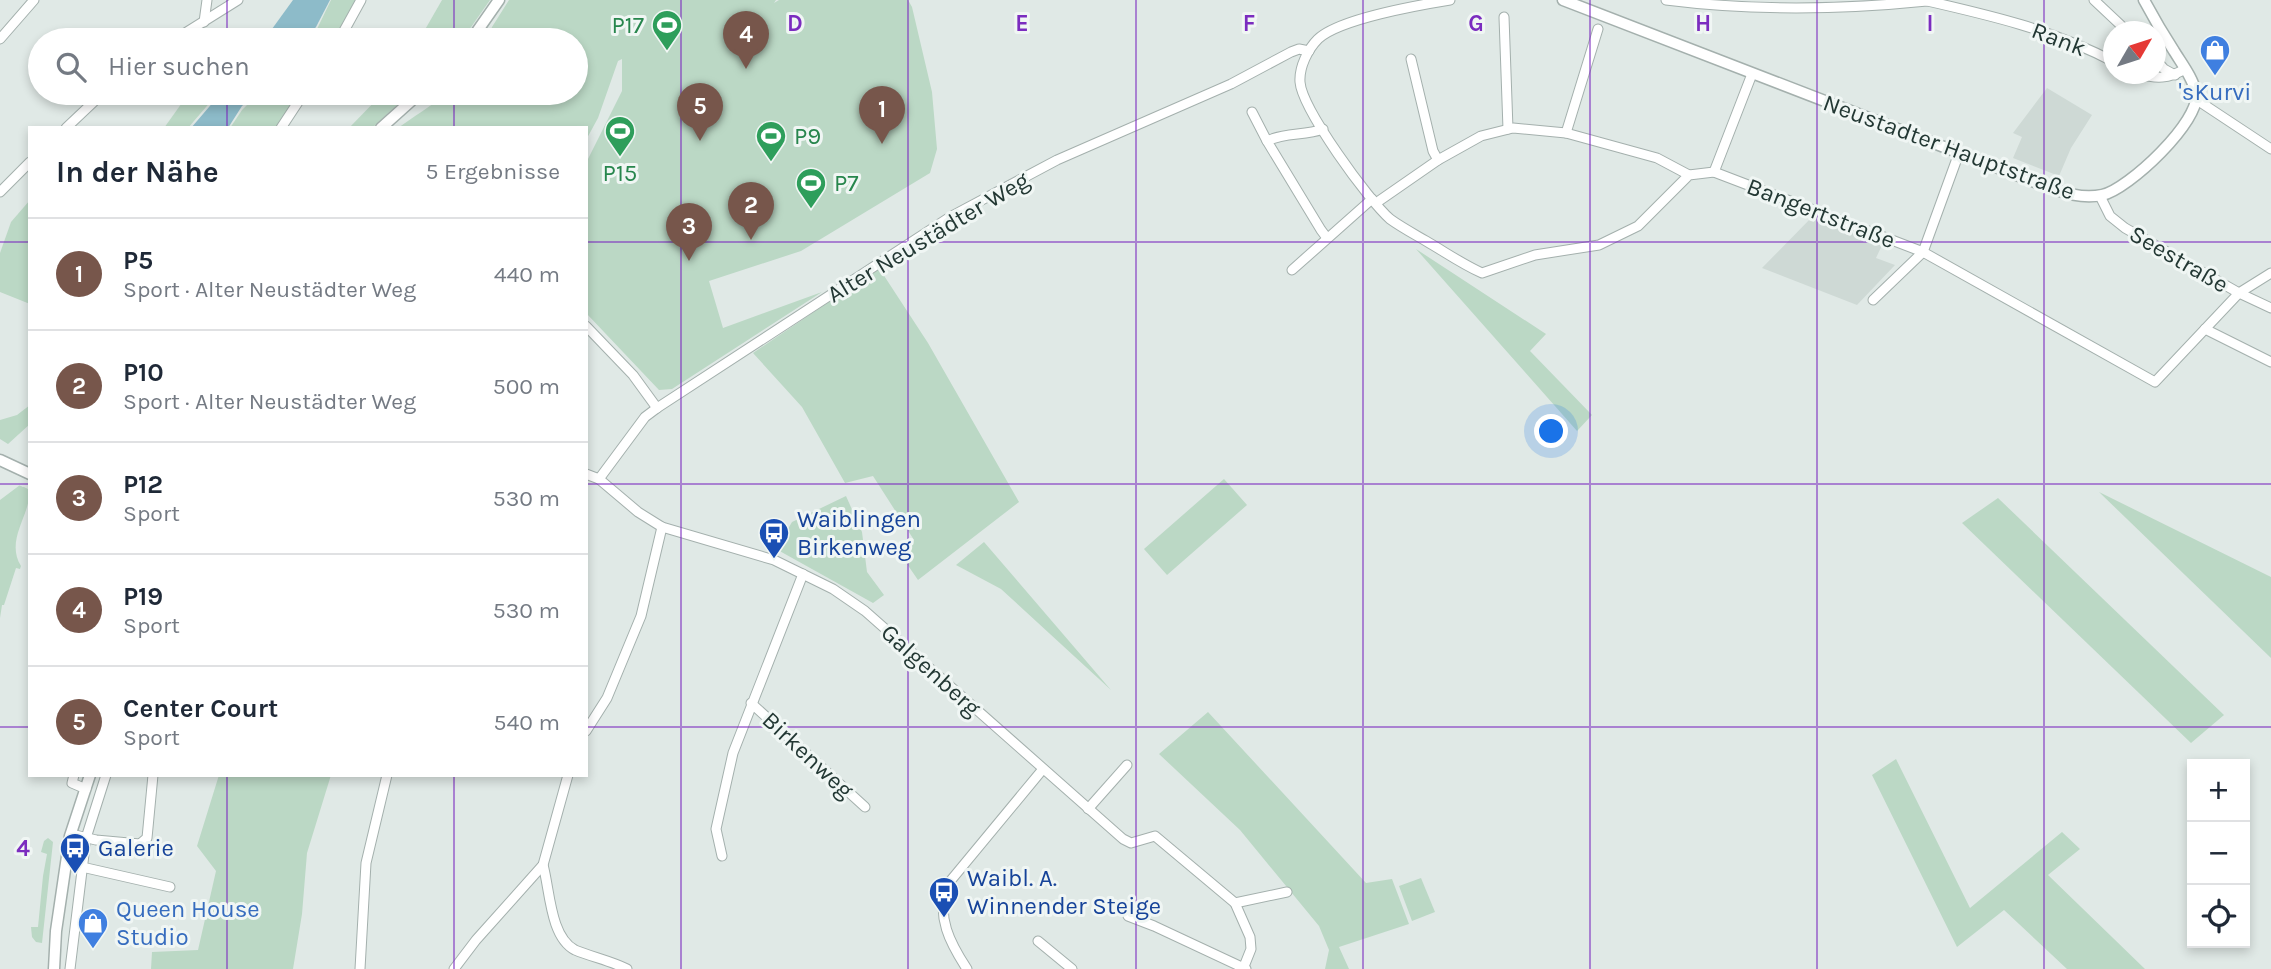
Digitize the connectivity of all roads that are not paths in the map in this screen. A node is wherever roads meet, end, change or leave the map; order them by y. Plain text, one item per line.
1 (34, 0) edge
2 (207, 0) edge
3 (238, 0) edge
4 (360, 0) edge
5 (499, 0) edge
6 (1450, 0) edge
7 (1563, 0) edge
8 (1666, 0) edge
9 (2095, 0) edge
10 (2144, 0) edge
11 (1924, 1) edge
12 (1504, 17) dead end
13 (2117, 21) edge
14 (204, 22) junction
15 (194, 28) edge
16 (345, 28) edge
17 (479, 28) edge
18 (1598, 29) dead end
19 (0, 40) edge
20 (1309, 51) junction
21 (2103, 57) edge
22 (1411, 59) dead end
23 (2166, 69) edge
24 (2180, 72) junction
25 (1752, 74) junction
26 (2166, 76) edge
27 (2197, 100) junction
28 (90, 105) edge
29 (296, 105) edge
30 (407, 105) edge
31 (1252, 112) dead end
32 (68, 126) edge
33 (282, 126) edge
34 (383, 126) edge
35 (1323, 129) junction
36 (1508, 129) junction
37 (1566, 133) junction
38 (1267, 141) junction
39 (2271, 149) edge
40 (1959, 153) junction
41 (1438, 160) junction
42 (28, 164) edge
43 (1714, 172) junction
44 (1689, 175) junction
45 (0, 192) edge
46 (2100, 196) junction
47 (1374, 201) junction
48 (1328, 238) junction
49 (1923, 252) junction
50 (1292, 270) dead end
51 (2271, 272) edge
52 (2239, 293) junction
53 (1873, 300) dead end
54 (2271, 308) edge
55 (588, 328) edge
56 (2205, 329) junction
57 (2271, 362) edge
58 (657, 408) junction
59 (0, 460) edge
60 (28, 473) edge
61 (588, 475) edge
62 (598, 479) junction
63 (662, 527) junction
64 (803, 574) junction
65 (751, 703) junction
66 (588, 728) edge
67 (1126, 765) dead end
68 (1043, 769) junction
69 (74, 777) edge
70 (89, 777) edge
71 (106, 777) edge
72 (153, 777) edge
73 (387, 777) edge
74 (567, 777) edge
75 (86, 789) junction
76 (865, 807) dead end
77 (1088, 809) junction
78 (71, 834) junction
79 (91, 839) junction
80 (722, 856) dead end
81 (543, 865) junction
82 (82, 867) junction
83 (170, 887) dead end
84 (1287, 892) dead end
85 (1235, 903) junction
86 (1128, 916) dead end
87 (1038, 941) dead end
88 (54, 969) edge
89 (70, 969) edge
90 (360, 969) edge
91 (454, 969) edge
92 (626, 969) edge
93 (967, 969) edge
94 (1072, 969) edge
95 (1244, 969) edge

1 - 19 street
2 - 14 street
3 - 14 street
4 - 16 street
5 - 17 street
6 - 20 street
7 - 25 street, Neustadter Hauptstraße
8 - 11 street, Rank
9 - 13 street
10 - 24 street
11 - 21 street, Rank
12 - 36 street
14 - 15 street
18 - 37 street
20 - 35 street
20 - 58 street, Alter Neustädter Weg
22 - 41 street
23 - 24 street
24 - 26 street
24 - 27 street
25 - 40 street, Neustadter Hauptstraße
25 - 43 street
27 - 39 street
27 - 46 street, Neustadter Hauptstraße
28 - 32 street
29 - 33 street
30 - 34 street
31 - 38 street
35 - 38 street
35 - 47 street
36 - 37 street
36 - 41 street
37 - 44 street
38 - 48 street
40 - 46 street, Neustadter Hauptstraße
40 - 49 street
41 - 47 street
42 - 45 street
43 - 44 street, Bangertstraße
43 - 49 street, Bangertstraße
44 - 47 street
46 - 52 street, Seestraße
47 - 48 street
48 - 50 street
49 - 53 street
49 - 56 street, Bangertstraße
51 - 52 street
52 - 54 street, Seestraße
52 - 56 street
55 - 58 street
56 - 57 street
58 - 62 street, Alter Neustädter Weg
59 - 60 street
61 - 62 street
62 - 63 street, Galgenberg
63 - 64 street, Galgenberg
63 - 66 street
64 - 65 street, Birkenweg
64 - 68 street, Galgenberg
65 - 76 street, Birkenweg
65 - 80 street, Birkenweg
67 - 77 street
68 - 77 street, Galgenberg
68 - 93 street
69 - 75 street
70 - 75 street
71 - 79 street
72 - 79 street
73 - 90 street
74 - 81 street
75 - 78 street
77 - 85 street, Galgenberg
78 - 79 street
78 - 88 street
79 - 82 street
81 - 91 street
81 - 92 street
82 - 83 street
82 - 89 street
84 - 85 street
85 - 95 street
86 - 95 street
87 - 94 street

